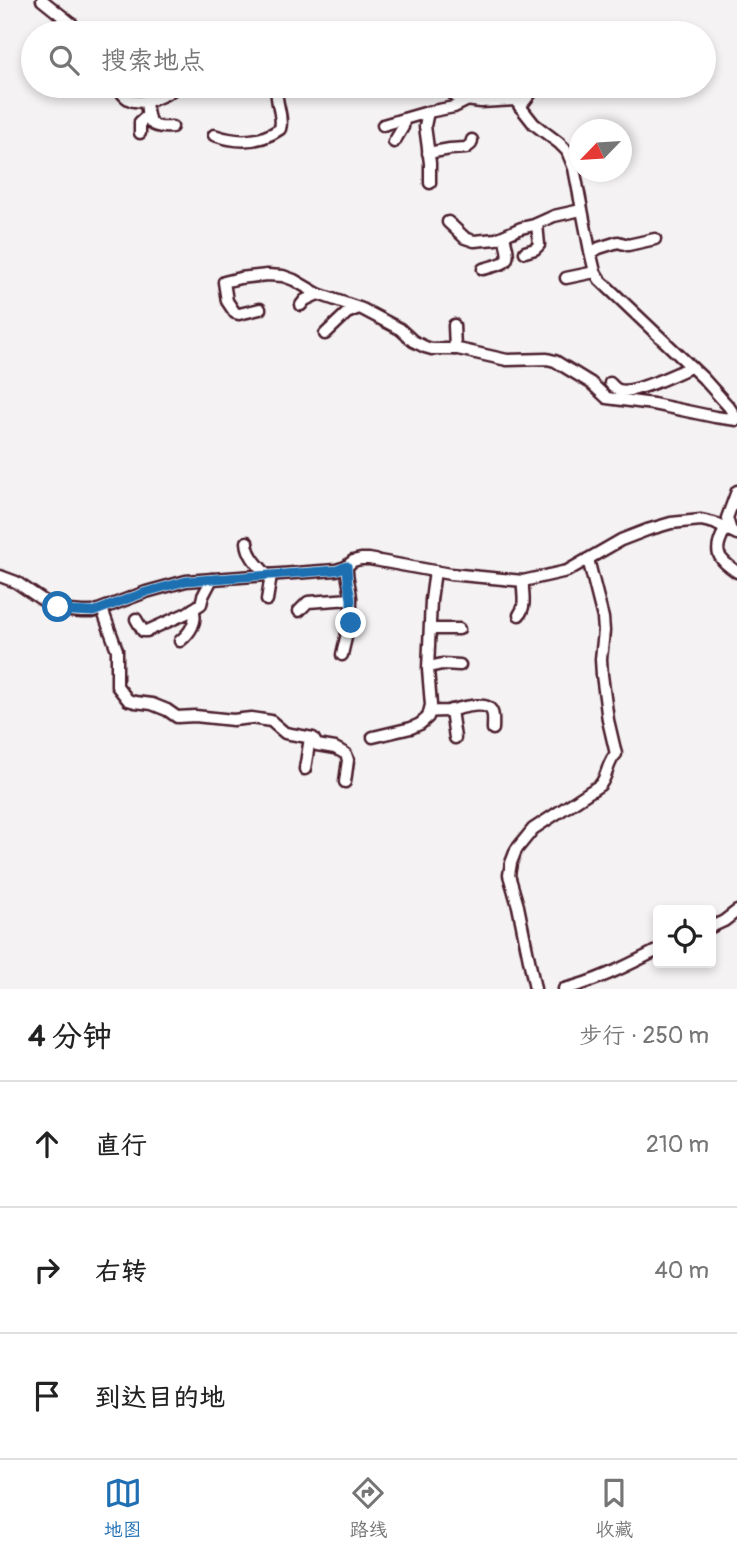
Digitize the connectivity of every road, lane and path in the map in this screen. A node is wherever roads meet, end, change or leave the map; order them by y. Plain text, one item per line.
1 (42, 0) edge
2 (68, 21) edge
3 (128, 98) edge
4 (154, 98) edge
5 (277, 98) edge
6 (457, 98) edge
7 (513, 98) edge
8 (525, 98) edge
9 (146, 101) junction
10 (466, 101) junction
11 (517, 104) junction
12 (428, 112) junction
13 (147, 116) junction
14 (404, 119) junction
15 (383, 125) dead end
16 (172, 127) dead end
17 (140, 134) dead end
18 (214, 135) dead end
19 (472, 140) dead end
20 (394, 142) dead end
21 (428, 153) junction
22 (430, 183) dead end
23 (581, 210) junction
24 (449, 222) dead end
25 (537, 224) junction
26 (504, 236) junction
27 (655, 239) dead end
28 (525, 252) dead end
29 (591, 253) junction
30 (484, 269) dead end
31 (595, 272) junction
32 (566, 278) dead end
33 (318, 294) junction
34 (301, 305) dead end
35 (359, 308) junction
36 (260, 309) dead end
37 (454, 325) dead end
38 (325, 334) dead end
39 (456, 349) junction
40 (691, 367) junction
41 (610, 383) dead end
42 (737, 419) edge
43 (737, 491) edge
44 (731, 531) edge
45 (247, 542) dead end
46 (587, 559) junction
47 (347, 566) junction
48 (435, 572) junction
49 (737, 572) edge
50 (269, 575) junction
51 (0, 576) edge
52 (212, 579) junction
53 (523, 581) junction
54 (351, 599) junction
55 (267, 600) dead end
56 (102, 608) junction
57 (193, 609) junction
58 (299, 611) dead end
59 (519, 615) dead end
60 (135, 620) dead end
61 (430, 629) junction
62 (459, 629) dead end
63 (180, 640) dead end
64 (342, 654) dead end
65 (460, 665) dead end
66 (429, 667) junction
67 (451, 710) junction
68 (430, 712) junction
69 (493, 729) dead end
70 (373, 737) dead end
71 (310, 738) junction
72 (455, 738) dead end
73 (305, 769) dead end
74 (345, 782) dead end
75 (737, 911) edge
76 (716, 925) edge
77 (653, 953) edge
78 (535, 989) edge
79 (564, 989) edge

1 - 2 street
3 - 9 street
4 - 9 street
5 - 18 street
6 - 10 street
7 - 11 street
8 - 11 street
9 - 13 street
10 - 11 street
10 - 12 street
11 - 23 street
12 - 14 street
12 - 21 street
13 - 16 street
13 - 17 street
14 - 15 street
14 - 20 street
19 - 21 street
21 - 22 street
23 - 25 street
23 - 29 street
24 - 26 street
25 - 26 street
25 - 28 street
26 - 30 street
27 - 29 street
29 - 31 street
31 - 32 street
31 - 40 street
33 - 34 street
33 - 35 street
33 - 36 street
35 - 38 street
35 - 39 street
37 - 39 street
39 - 42 street
40 - 41 street
40 - 42 street
43 - 44 street
44 - 46 street
44 - 49 street
45 - 50 street
46 - 53 street
46 - 78 street
47 - 48 street
47 - 50 street
47 - 54 street
48 - 53 street
48 - 61 street
50 - 52 street
50 - 55 street
51 - 56 street
52 - 56 street
52 - 57 street
53 - 59 street
54 - 58 street
54 - 64 street
56 - 71 street
57 - 60 street
57 - 63 street
61 - 62 street
61 - 66 street
65 - 66 street
66 - 68 street
67 - 68 street
67 - 69 street
67 - 72 street
68 - 70 street
71 - 73 street
71 - 74 street
75 - 76 street
77 - 79 street

